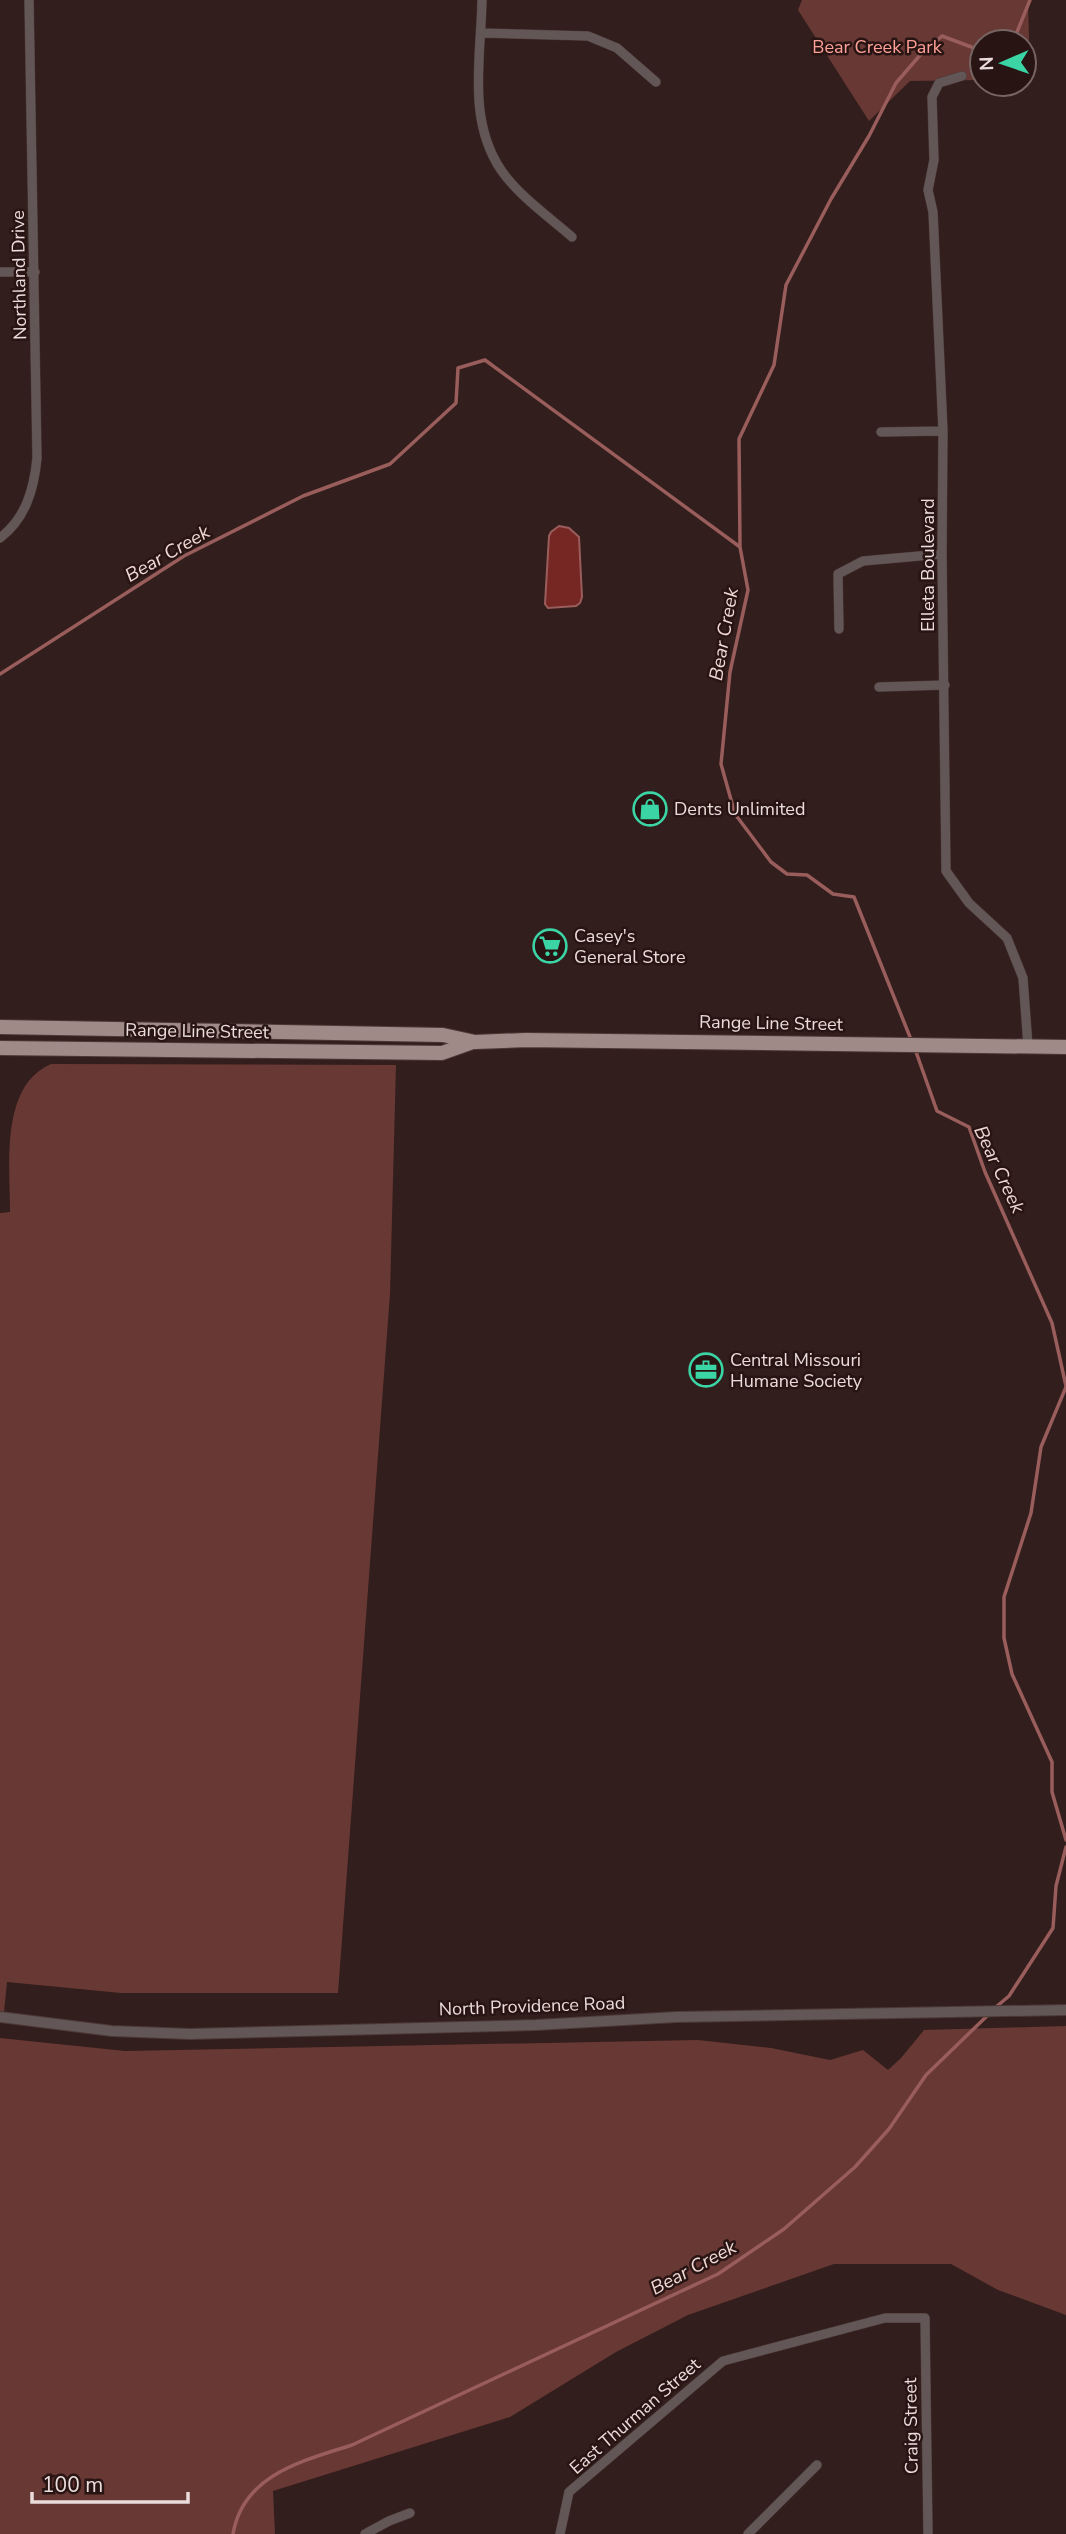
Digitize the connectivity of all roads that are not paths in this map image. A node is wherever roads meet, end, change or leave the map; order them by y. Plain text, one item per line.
1 (29, 0) edge
2 (482, 0) edge
3 (481, 33) junction
4 (962, 76) dead end
5 (656, 82) dead end
6 (572, 237) dead end
7 (0, 272) edge
8 (35, 272) junction
9 (943, 431) junction
10 (881, 432) dead end
11 (0, 538) edge
12 (942, 554) junction
13 (839, 629) dead end
14 (945, 685) junction
15 (879, 687) dead end
16 (0, 1027) edge
17 (149, 1030) junction
18 (475, 1042) junction
19 (1028, 1046) junction
20 (1066, 1047) edge
21 (0, 1048) edge
22 (1066, 2010) edge
23 (0, 2017) edge
24 (925, 2318) joint
25 (817, 2465) dead end
26 (410, 2513) dead end
27 (365, 2534) edge
28 (560, 2534) edge
29 (748, 2534) edge
30 (928, 2534) edge

1 - 8 street, Northland Drive
2 - 3 street
3 - 5 street
3 - 6 street
4 - 9 street, Elleta Boulevard
7 - 8 street
8 - 11 street, Northland Drive
9 - 10 street
9 - 12 street, Elleta Boulevard
12 - 13 street
12 - 14 street, Elleta Boulevard
14 - 15 street
14 - 19 street, Elleta Boulevard
16 - 17 main road, Range Line Street
17 - 18 main road, Range Line Street
17 - 21 main road
18 - 19 main road, Range Line Street
18 - 21 main road, Range Line Street
19 - 20 main road, Range Line Street
22 - 23 street, North Providence Road
24 - 28 street, East Thurman Street
24 - 30 street, Craig Street
25 - 29 street
26 - 27 street

